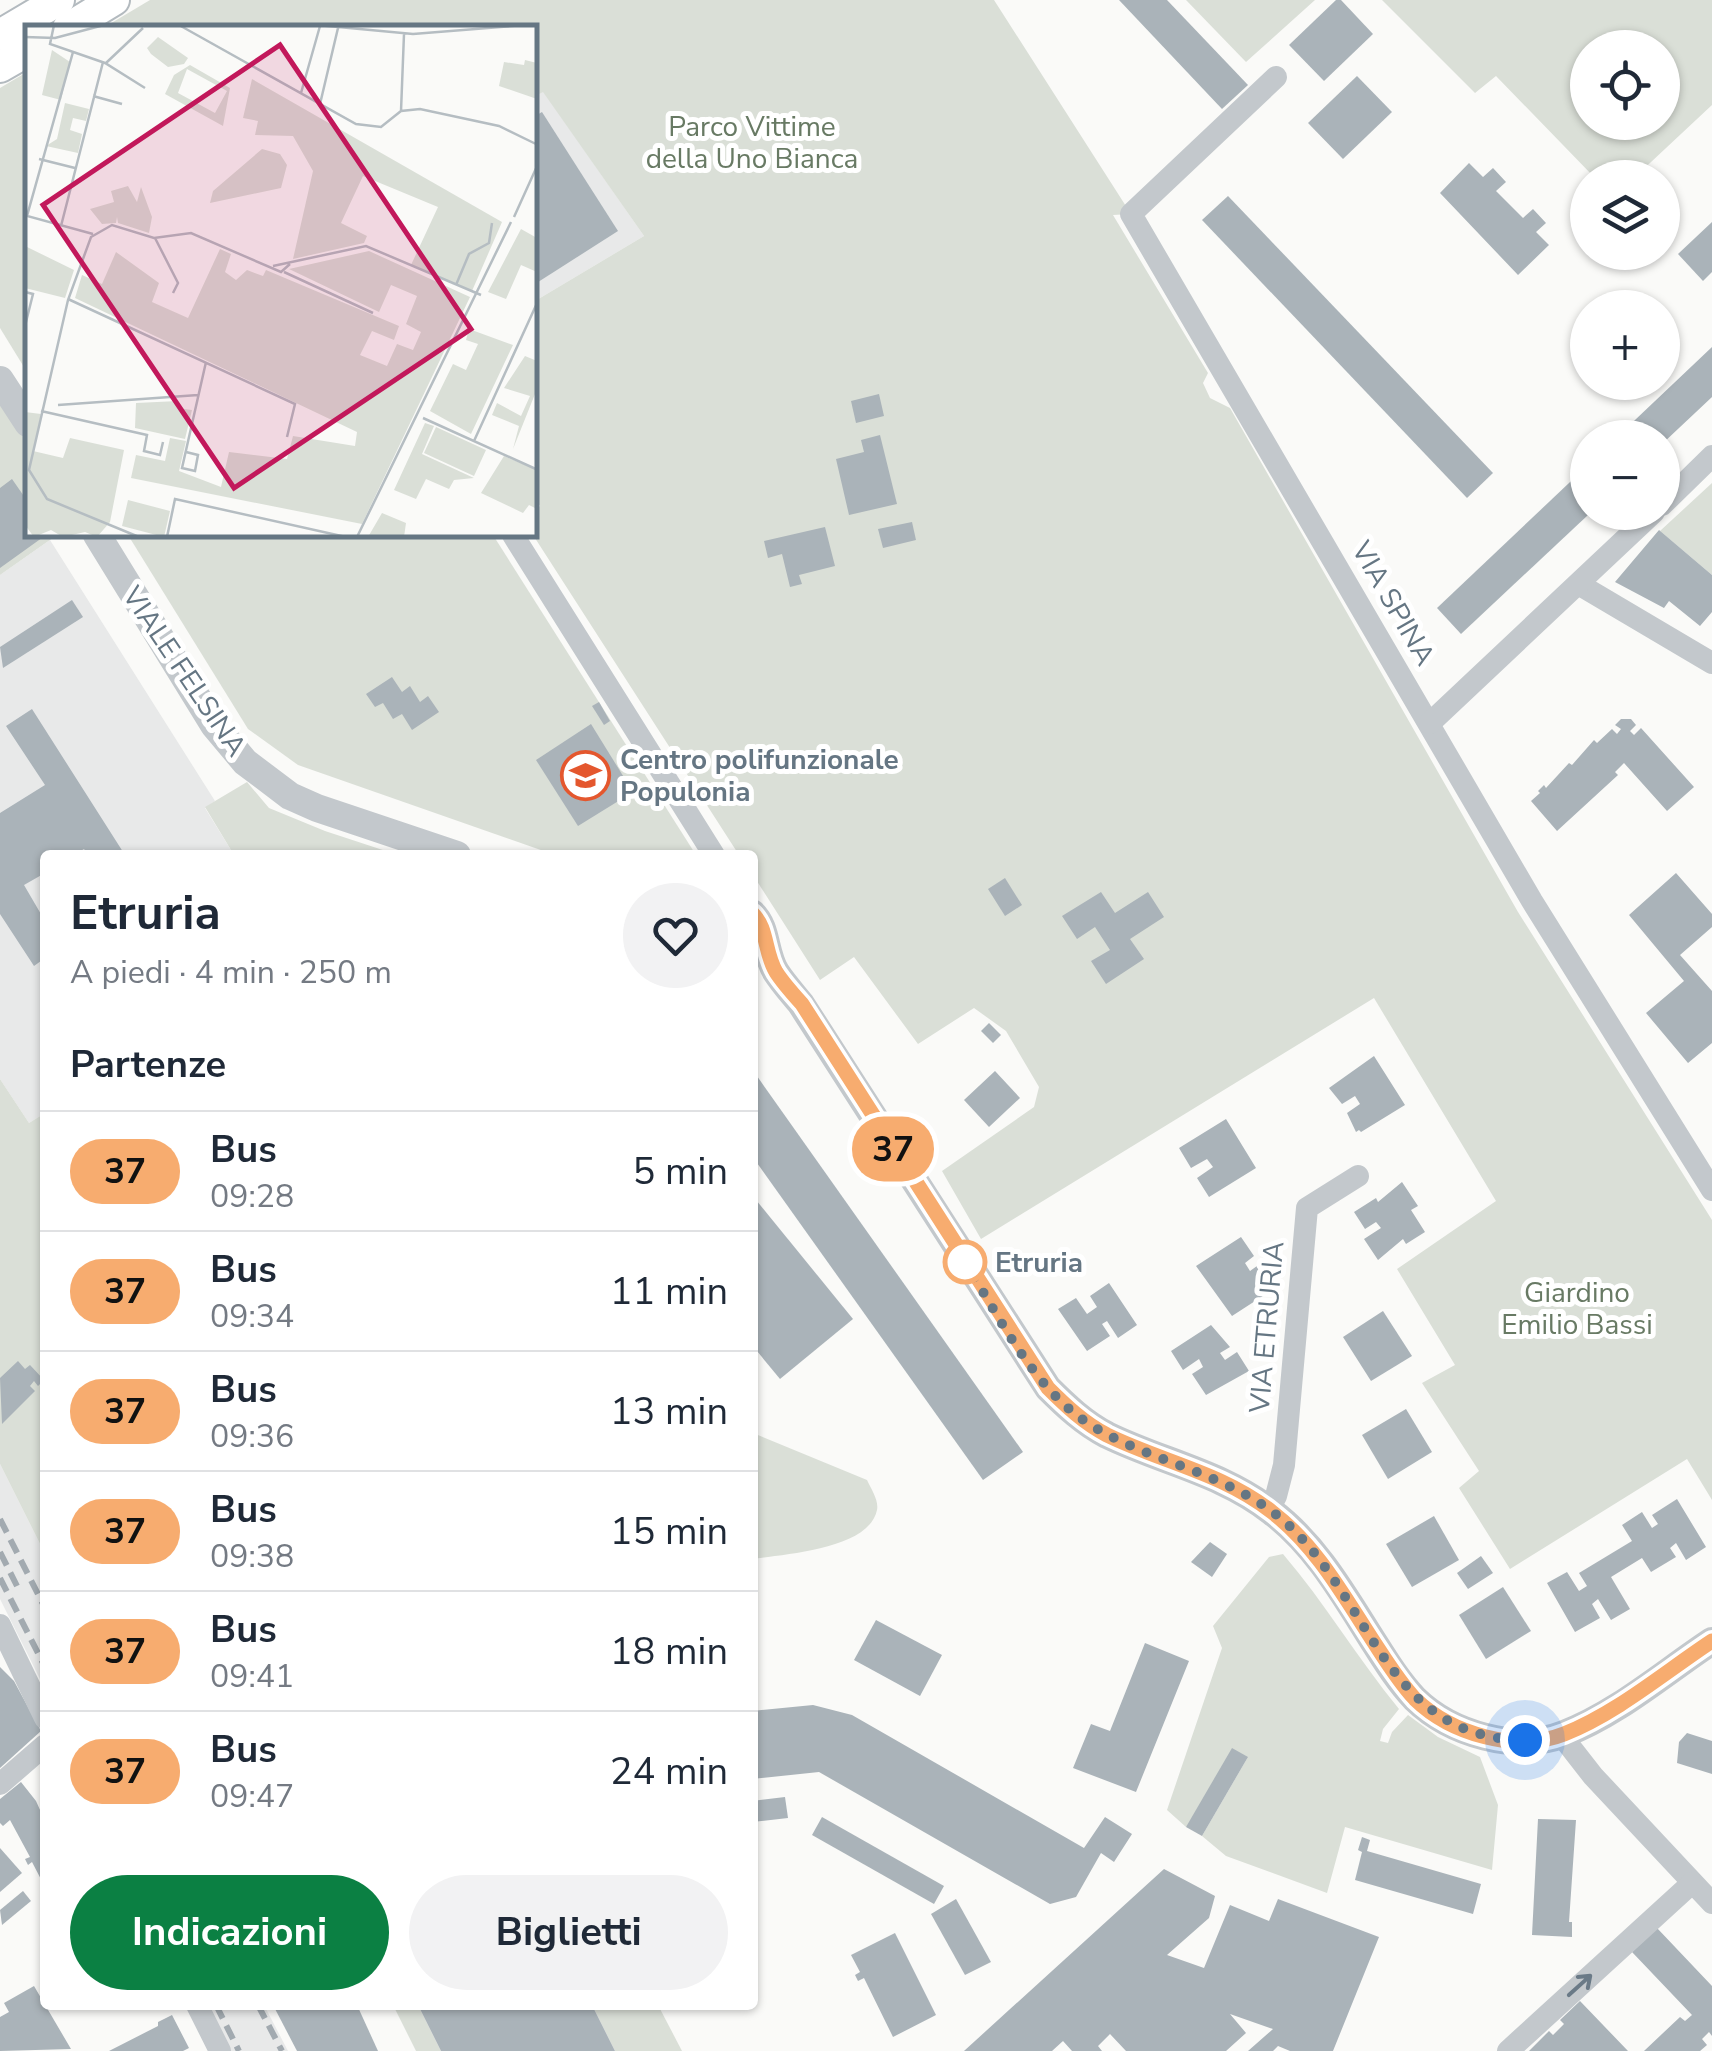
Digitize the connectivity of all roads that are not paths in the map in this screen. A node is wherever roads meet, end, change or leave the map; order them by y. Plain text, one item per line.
1 (58, 0) edge
2 (114, 0) edge
3 (73, 25) edge
4 (0, 34) edge
5 (25, 53) edge
6 (0, 68) edge
7 (1276, 77) dead end
8 (0, 380) edge
9 (25, 418) edge
10 (1712, 456) edge
11 (1680, 487) edge
12 (1636, 530) edge
13 (98, 538) edge
14 (515, 538) edge
15 (1580, 585) junction
16 (1712, 663) edge
17 (1430, 723) junction
18 (442, 850) edge
19 (711, 850) edge
20 (758, 920) edge
21 (761, 959) edge
22 (1358, 1176) dead end
23 (1712, 1190) edge
24 (1269, 1509) junction
25 (0, 1625) edge
26 (1712, 1640) edge
27 (40, 1708) edge
28 (1561, 1736) junction
29 (40, 1749) edge
30 (0, 1784) edge
31 (1692, 1883) junction
32 (1712, 1904) edge
33 (200, 2010) edge
34 (220, 2051) edge
35 (1508, 2051) edge

1 - 4 main road
2 - 3 main road
5 - 6 main road
7 - 17 street, VIA SPINA
8 - 9 street
10 - 11 street
12 - 15 street
13 - 18 street, VIALE FELSINA
14 - 19 street
15 - 16 street
15 - 17 street
17 - 23 street, VIA SPINA
20 - 21 street
21 - 24 street
22 - 24 street, VIA ETRURIA
24 - 28 street
25 - 27 street
26 - 28 street
28 - 31 street
29 - 30 street
31 - 32 street
35 -> 31 street
33 - 34 street

